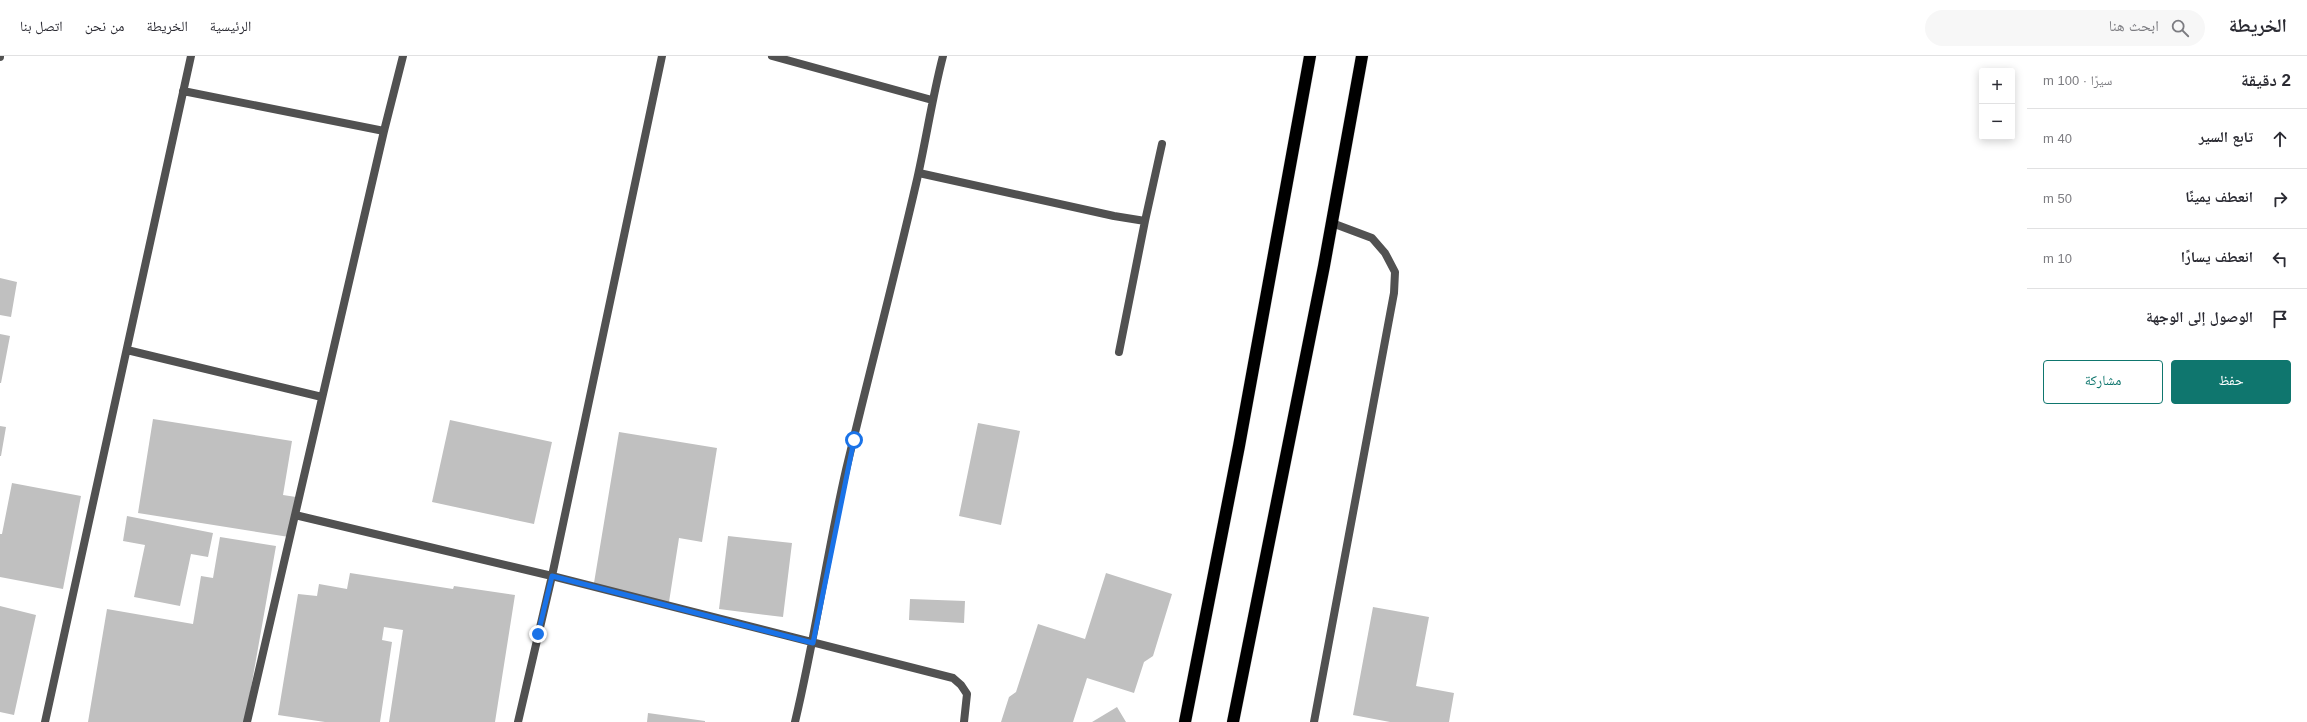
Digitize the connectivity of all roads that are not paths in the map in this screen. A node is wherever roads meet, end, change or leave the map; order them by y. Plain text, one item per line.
1 (191, 56) edge
2 (403, 56) edge
3 (662, 56) edge
4 (772, 56) edge
5 (943, 56) edge
6 (1310, 56) edge
7 (1362, 56) edge
8 (183, 91) junction
9 (932, 100) junction
10 (384, 132) junction
11 (1162, 144) dead end
12 (919, 173) junction
13 (1145, 221) junction
14 (1332, 223) junction
15 (126, 350) junction
16 (1119, 352) dead end
17 (322, 397) junction
18 (295, 515) junction
19 (552, 576) junction
20 (813, 643) junction
21 (45, 722) edge
22 (247, 722) edge
23 (518, 722) edge
24 (795, 722) edge
25 (964, 722) edge
26 (1185, 722) edge
27 (1233, 722) edge
28 (1314, 722) edge

1 - 8 street
2 - 10 street
3 - 19 street
4 - 9 street
5 - 9 street
6 - 26 highway
7 - 14 highway
8 - 10 street
8 - 15 street
9 - 12 street
10 - 17 street
11 - 13 street
12 - 13 street
12 - 20 street
13 - 16 street
14 - 27 highway
14 - 28 street
15 - 17 street
15 - 21 street
17 - 18 street
18 - 19 street
18 - 22 street
19 - 20 street
19 - 23 street
20 - 24 street
20 - 25 street

